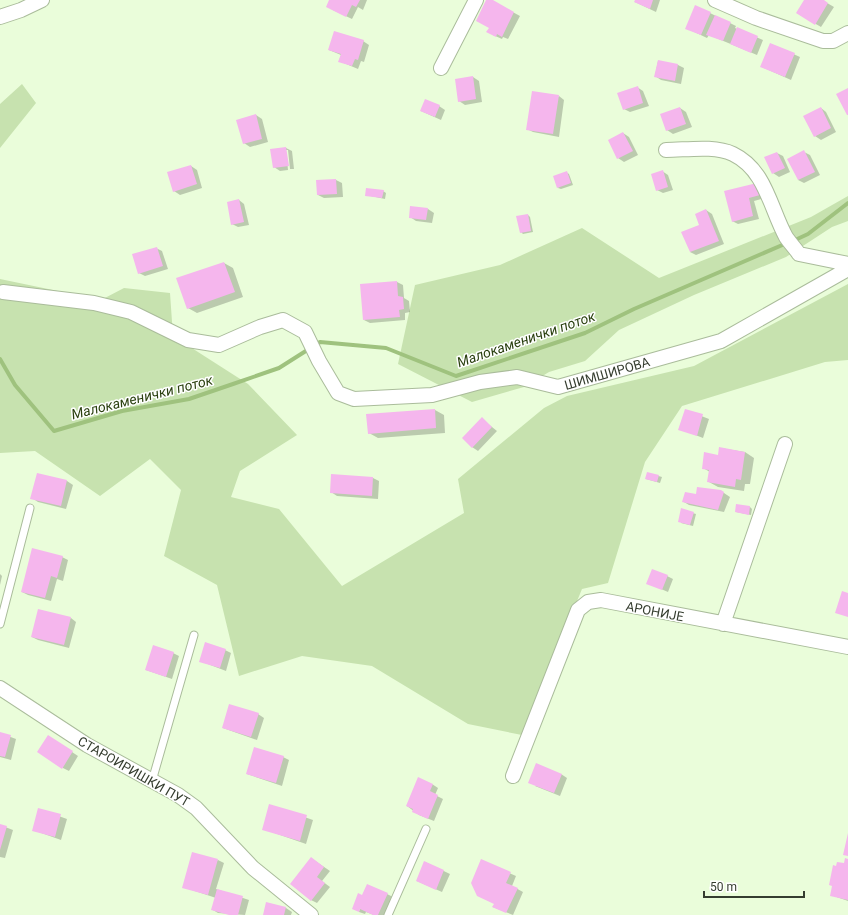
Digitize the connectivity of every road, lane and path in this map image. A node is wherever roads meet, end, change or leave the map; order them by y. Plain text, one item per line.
1 (42, 0) edge
2 (476, 0) edge
3 (714, 0) edge
4 (0, 18) edge
5 (848, 33) edge
6 (441, 68) dead end
7 (666, 150) dead end
8 (848, 264) edge
9 (848, 269) edge
10 (3, 292) dead end
11 (785, 444) dead end
12 (30, 508) dead end
13 (0, 624) edge
14 (723, 624) junction
15 (194, 635) dead end
16 (845, 647) edge
17 (0, 688) edge
18 (513, 776) dead end
19 (152, 781) junction
20 (426, 828) dead end
21 (311, 915) edge
22 (388, 915) edge

1 - 4 street
2 - 6 street
3 - 5 street
7 - 8 street
9 - 10 street, ШИМШИРОВА
11 - 14 street
12 - 13 lane
14 - 16 street, АРОНИЈЕ
14 - 18 street, АРОНИЈЕ
15 - 19 lane
17 - 19 street, СТАРОИРИШКИ ПУТ
19 - 21 street, СТАРОИРИШКИ ПУТ
20 - 22 lane

